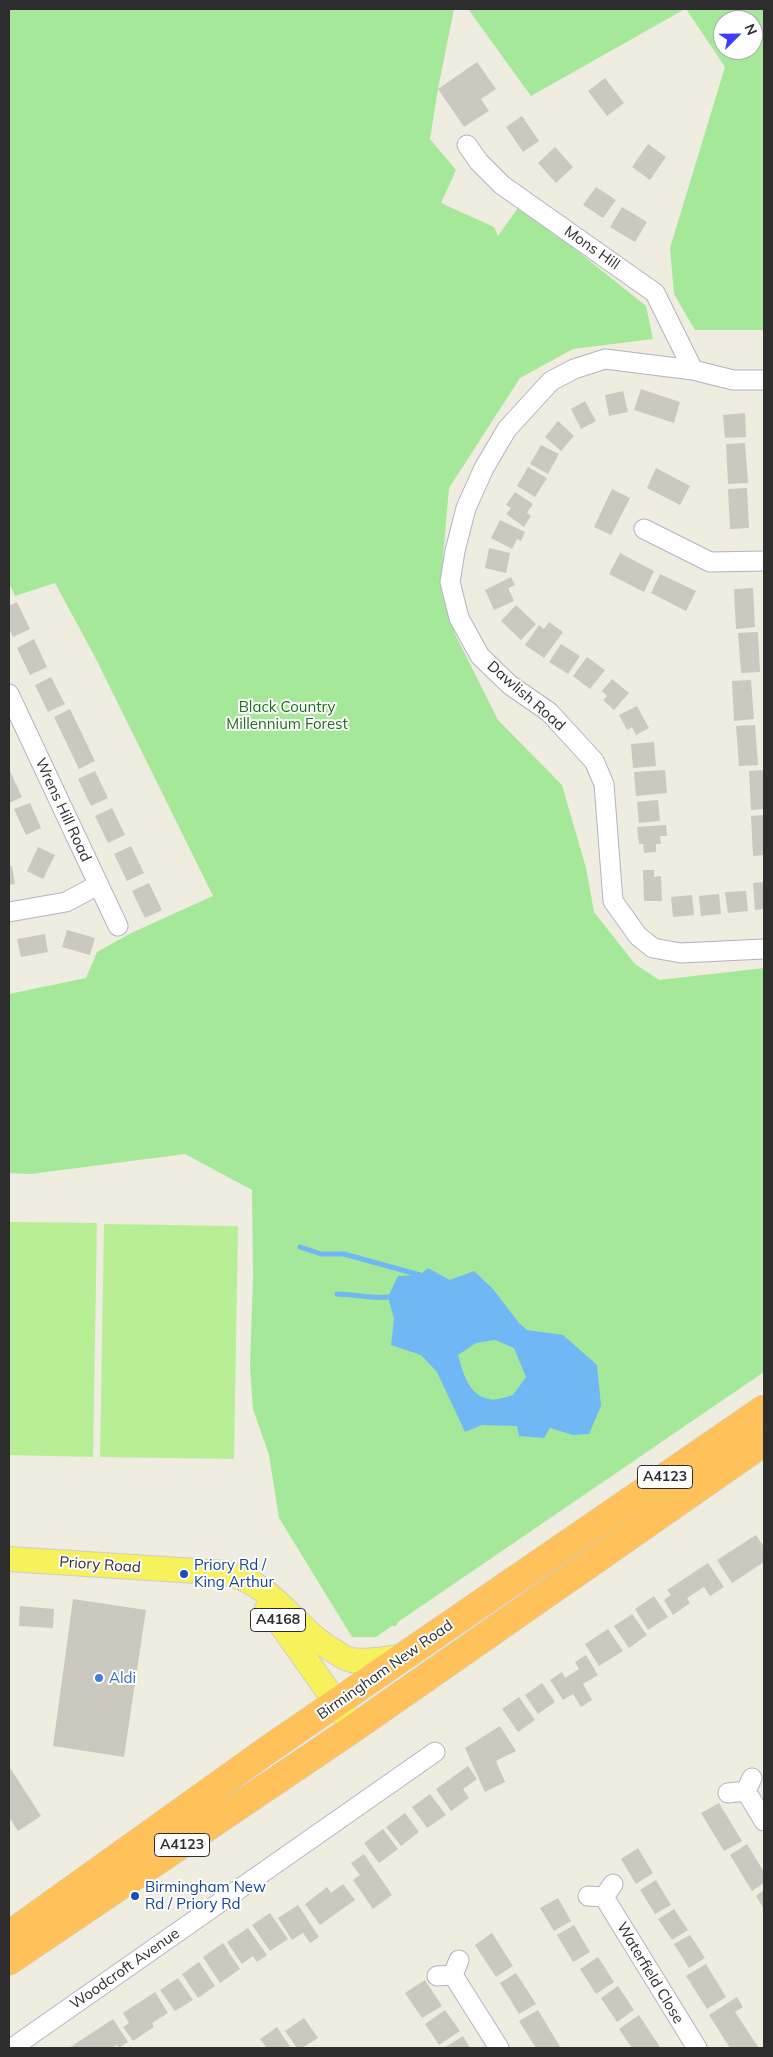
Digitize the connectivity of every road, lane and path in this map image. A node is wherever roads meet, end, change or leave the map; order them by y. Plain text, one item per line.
1 (467, 145) dead end
2 (693, 370) junction
3 (764, 380) edge
4 (644, 529) dead end
5 (764, 561) edge
6 (9, 694) edge
7 (98, 885) junction
8 (9, 912) edge
9 (118, 926) dead end
10 (764, 949) edge
11 (764, 1409) edge
12 (764, 1442) edge
13 (9, 1559) edge
14 (190, 1571) junction
15 (405, 1656) junction
16 (337, 1703) junction
17 (354, 1728) junction
18 (435, 1752) dead end
19 (742, 1787) dead end
20 (764, 1821) edge
21 (602, 1892) dead end
22 (9, 1935) edge
23 (9, 1961) edge
24 (450, 1970) dead end
25 (12, 2048) edge
26 (499, 2048) edge
27 (697, 2048) edge

1 - 2 street, Mons Hill
2 - 3 street, Dawlish Road
2 - 10 street, Dawlish Road
4 - 5 street
6 - 7 street, Wrens Hill Road
7 - 8 street
7 - 9 street, Wrens Hill Road
11 - 15 highway, Birmingham New Road / A4123
12 - 17 highway, Birmingham New Road / A4123
13 - 14 main road, Priory Road / A4168
14 - 15 main road, Priory Road / A4168
14 - 16 main road, Priory Road / A4168
15 - 16 highway, Birmingham New Road / A4123
16 - 17 main road, Priory Road / A4168
16 - 22 highway, Birmingham New Road / A4123
17 - 23 highway, Birmingham New Road / A4123
18 - 25 street, Woodcroft Avenue
19 - 20 street
21 - 27 street, Waterfield Close
24 - 26 street

